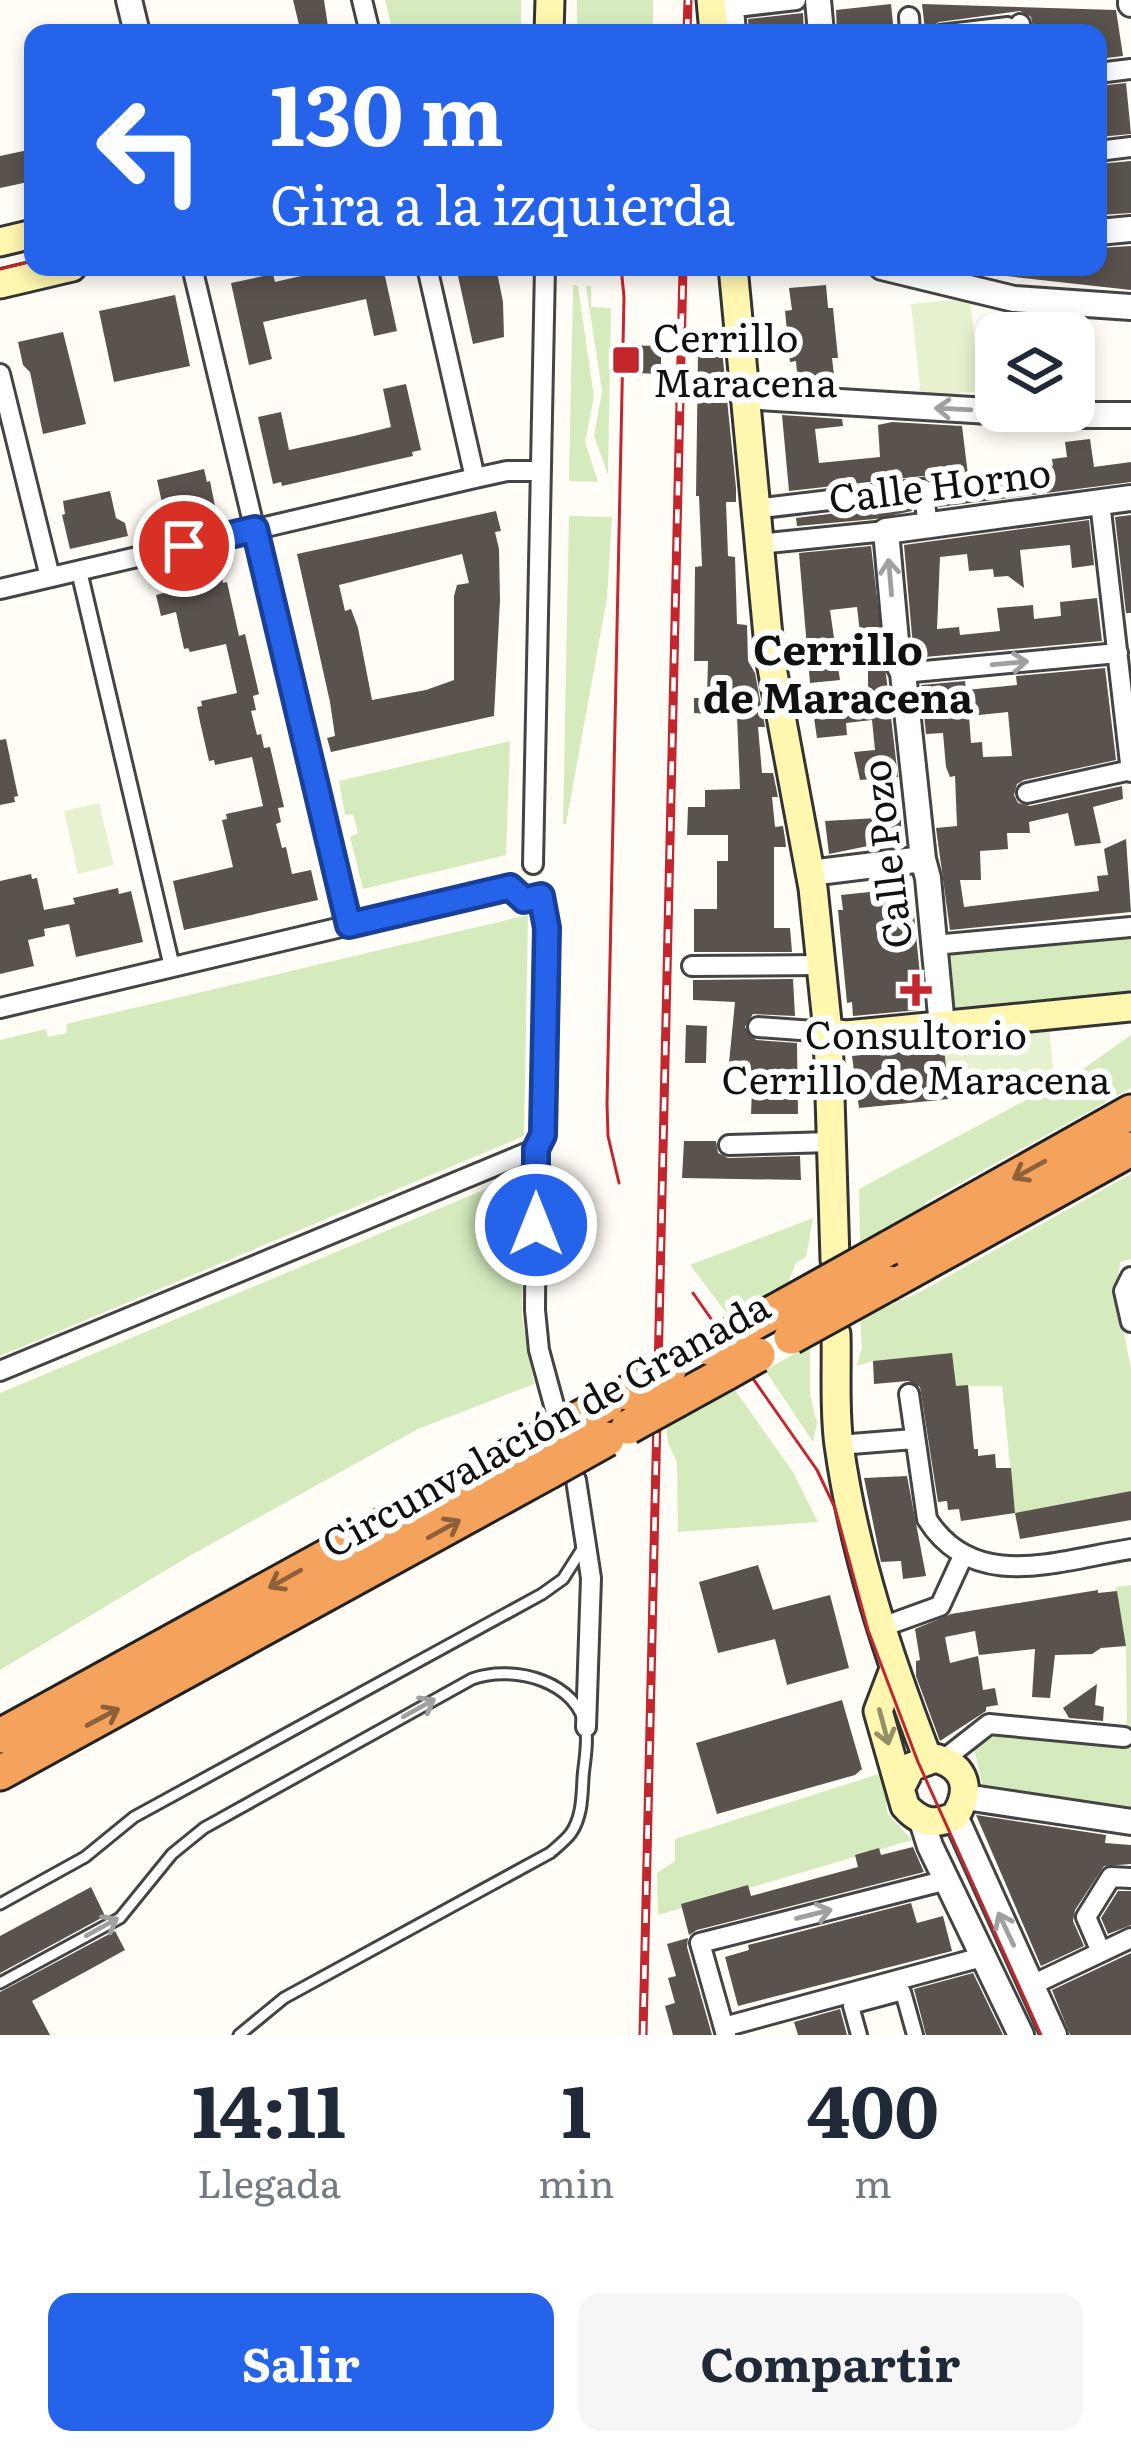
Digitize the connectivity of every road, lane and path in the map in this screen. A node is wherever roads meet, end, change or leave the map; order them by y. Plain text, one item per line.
1 (796, 0) edge
2 (718, 13) edge
3 (34, 276) edge
4 (194, 276) edge
5 (429, 276) edge
6 (545, 276) edge
7 (740, 276) edge
8 (919, 276) edge
9 (0, 284) edge
10 (1131, 308) edge
11 (0, 374) edge
12 (743, 396) junction
13 (1131, 415) edge
14 (541, 471) junction
15 (475, 478) junction
16 (1131, 498) edge
17 (1100, 502) junction
18 (754, 509) junction
19 (928, 525) junction
20 (255, 529) junction
21 (886, 531) junction
22 (758, 544) junction
23 (79, 571) junction
24 (50, 578) junction
25 (0, 590) edge
26 (1118, 653) junction
27 (903, 673) junction
28 (1131, 771) edge
29 (1027, 793) dead end
30 (923, 860) junction
31 (533, 864) junction
32 (810, 873) junction
33 (510, 887) junction
34 (541, 896) junction
35 (349, 925) junction
36 (1131, 927) edge
37 (934, 945) junction
38 (821, 964) junction
39 (692, 966) dead end
40 (172, 968) junction
41 (1131, 1007) edge
42 (0, 1008) edge
43 (942, 1026) junction
44 (758, 1027) dead end
45 (828, 1032) junction
46 (1131, 1112) edge
47 (831, 1142) junction
48 (729, 1145) dead end
49 (536, 1149) junction
50 (1131, 1149) edge
51 (836, 1260) dead end
52 (1131, 1277) edge
53 (788, 1322) junction
54 (1131, 1322) edge
55 (836, 1334) dead end
56 (0, 1371) edge
57 (909, 1394) dead end
58 (554, 1409) dead end
59 (914, 1439) junction
60 (839, 1445) junction
61 (553, 1465) junction
62 (587, 1541) junction
63 (1131, 1549) edge
64 (963, 1556) junction
65 (882, 1627) junction
66 (894, 1669) junction
67 (586, 1726) junction
68 (0, 1736) edge
69 (1124, 1737) dead end
70 (936, 1759) junction
71 (0, 1773) edge
72 (901, 1787) junction
73 (960, 1806) junction
74 (922, 1821) junction
75 (1131, 1822) edge
76 (1131, 1878) edge
77 (947, 1880) junction
78 (0, 1904) edge
79 (1131, 1938) edge
80 (1101, 1952) junction
81 (982, 1958) junction
82 (0, 1984) edge
83 (1032, 1985) junction
84 (725, 2031) edge
85 (239, 2035) edge
86 (862, 2035) edge
87 (913, 2035) edge
88 (1021, 2035) edge
89 (1054, 2035) edge

1 - 2 street
3 - 9 main road
4 - 20 street
5 - 15 street
6 - 14 street
7 - 12 main road
8 - 10 street
11 - 24 street
13 -> 12 street
12 - 18 main road
14 - 15 street
14 - 31 street
15 - 20 street
16 - 17 street, Calle Horno
17 - 19 street, Calle Horno
17 - 26 street
18 - 19 street
18 - 22 main road
19 - 21 street, Calle Horno
20 - 23 street
20 - 35 street
21 - 22 street, Calle Horno
27 -> 21 street, Calle Pozo
22 - 32 main road
23 - 24 street
23 - 40 street
24 - 25 street
27 -> 26 street
26 - 28 street
27 - 30 street, Calle Pozo
28 - 29 street
30 - 32 street
30 - 37 street, Calle Pozo
31 - 33 street
31 - 34 street
32 - 38 main road
33 - 34 street
33 - 35 street
34 - 49 street
35 - 40 street
36 - 37 street
37 - 43 street, Calle Pozo
38 - 39 street
38 - 45 main road
40 - 42 street
41 - 43 main road
43 - 45 main road
44 - 45 street
45 - 47 main road
46 -> 53 highway, Circunvalación de Granada, bridge
47 - 48 street
47 - 51 main road
49 - 56 street
49 - 58 street
50 - 53 highway, Circunvalación de Granada, bridge
52 - 54 street
53 - 61 highway, Circunvalación de Granada, bridge
55 - 60 main road
57 - 59 street
59 - 60 street
59 - 64 street
60 - 65 main road
61 - 62 street
61 -> 68 highway, Circunvalación de Granada
71 -> 61 highway, Circunvalación de Granada
62 - 67 street
62 - 78 lane
63 - 64 street
64 - 65 street
65 - 66 main road
66 - 70 main road
66 -> 72 main road
82 -> 67 lane
67 - 85 lane
69 - 70 street
70 - 72 main road
70 - 73 main road
72 - 74 main road
73 - 74 main road
73 - 75 street
83 -> 73 street
74 - 77 street
76 - 80 street
77 - 81 street
84 -> 77 street
79 - 80 street
80 - 83 street
81 - 84 street
81 - 88 street
83 - 89 street
86 - 87 street

